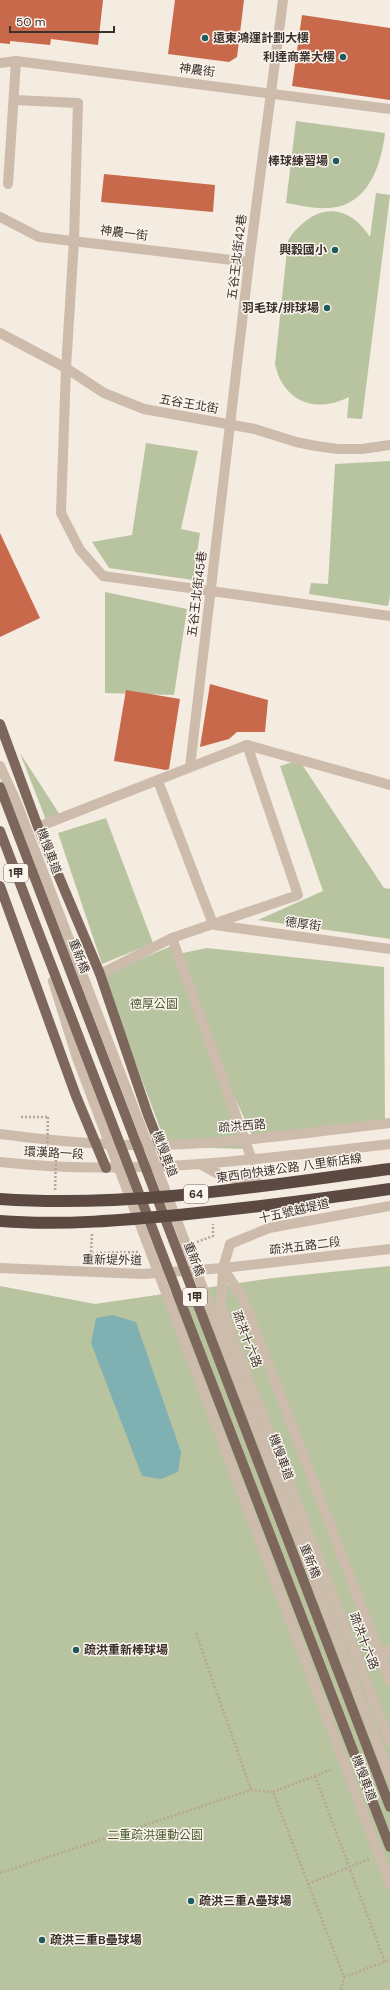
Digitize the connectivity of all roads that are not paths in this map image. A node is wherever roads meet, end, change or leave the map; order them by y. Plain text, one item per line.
1 (283, 0) edge
2 (16, 61) junction
3 (0, 63) edge
4 (271, 93) junction
5 (15, 100) junction
6 (390, 109) edge
7 (8, 184) dead end
8 (0, 217) edge
9 (74, 240) junction
10 (249, 262) junction
11 (0, 334) edge
12 (66, 368) junction
13 (230, 424) junction
14 (390, 445) edge
15 (210, 591) junction
16 (390, 616) edge
17 (0, 724) edge
18 (247, 745) junction
19 (0, 766) edge
20 (190, 767) junction
21 (158, 780) junction
22 (390, 785) edge
23 (0, 787) edge
24 (38, 827) junction
25 (0, 831) edge
26 (0, 886) edge
27 (32, 915) junction
28 (213, 924) junction
29 (172, 938) junction
30 (390, 949) edge
31 (100, 974) junction
32 (390, 1123) edge
33 (0, 1134) edge
34 (244, 1140) junction
35 (96, 1143) junction
36 (390, 1144) edge
37 (160, 1145) junction
38 (252, 1160) junction
39 (0, 1162) edge
40 (200, 1164) junction
41 (168, 1166) junction
42 (106, 1168) junction
43 (390, 1170) edge
44 (390, 1190) edge
45 (0, 1199) edge
46 (390, 1206) edge
47 (0, 1221) edge
48 (390, 1249) edge
49 (0, 1268) edge
50 (223, 1268) junction
51 (390, 1650) edge
52 (380, 1654) junction
53 (390, 1681) edge
54 (390, 1743) edge
55 (390, 1776) edge
56 (390, 1807) edge
57 (390, 1847) edge
58 (390, 1884) edge

1 - 4 street, 五谷王北街42巷
2 - 3 street, 神農街
2 - 4 street, 神農街
2 - 5 street
4 - 6 street, 神農街
4 - 10 street, 五谷王北街42巷
5 - 7 street
5 - 9 street
8 - 9 street, 神農一街
9 - 10 street, 神農一街
9 - 12 street
10 - 13 street, 五谷王北街42巷
11 - 12 street, 五谷王北街
12 - 13 street, 五谷王北街
12 - 15 street
13 - 14 street, 五谷王北街
13 - 15 street, 五谷王北街45巷
15 - 16 street
15 - 20 street, 五谷王北街45巷
17 - 24 main road
18 - 20 street
18 - 22 street
18 - 28 street
19 - 55 street, 機慢車道, bridge
20 - 21 street
21 - 24 street
21 - 28 street
23 - 56 main road, 重新橋 / 1甲, bridge
24 - 31 main road
25 - 27 main road, 1甲
26 - 35 main road
27 - 57 main road, 1甲, bridge
27 - 58 street, 機慢車道, bridge
28 - 29 street
28 - 30 street, 德厚街
29 - 31 street
29 - 34 street
31 - 37 main road
32 - 34 street, 疏洪西路
33 - 35 street, 環漢路一段
34 - 37 street, 疏洪西路
34 - 38 street
35 - 37 street, 疏洪西路
35 - 42 main road
36 - 38 street
37 - 41 main road
38 - 40 street
39 - 42 street, 環漢路一段
40 - 41 street
40 - 43 street
41 - 42 street
43 - 45 highway, 東西向快速公路 八里新店線 / 64, bridge
44 - 47 highway, 64, bridge
46 - 50 street, 十五號越堤道
48 - 50 street, 疏洪五路二段
49 - 50 street, 重新堤外道
50 - 52 street, 疏洪十六路
50 - 54 street, 疏洪十六路
51 - 52 street
52 - 53 street, 疏洪十六路

